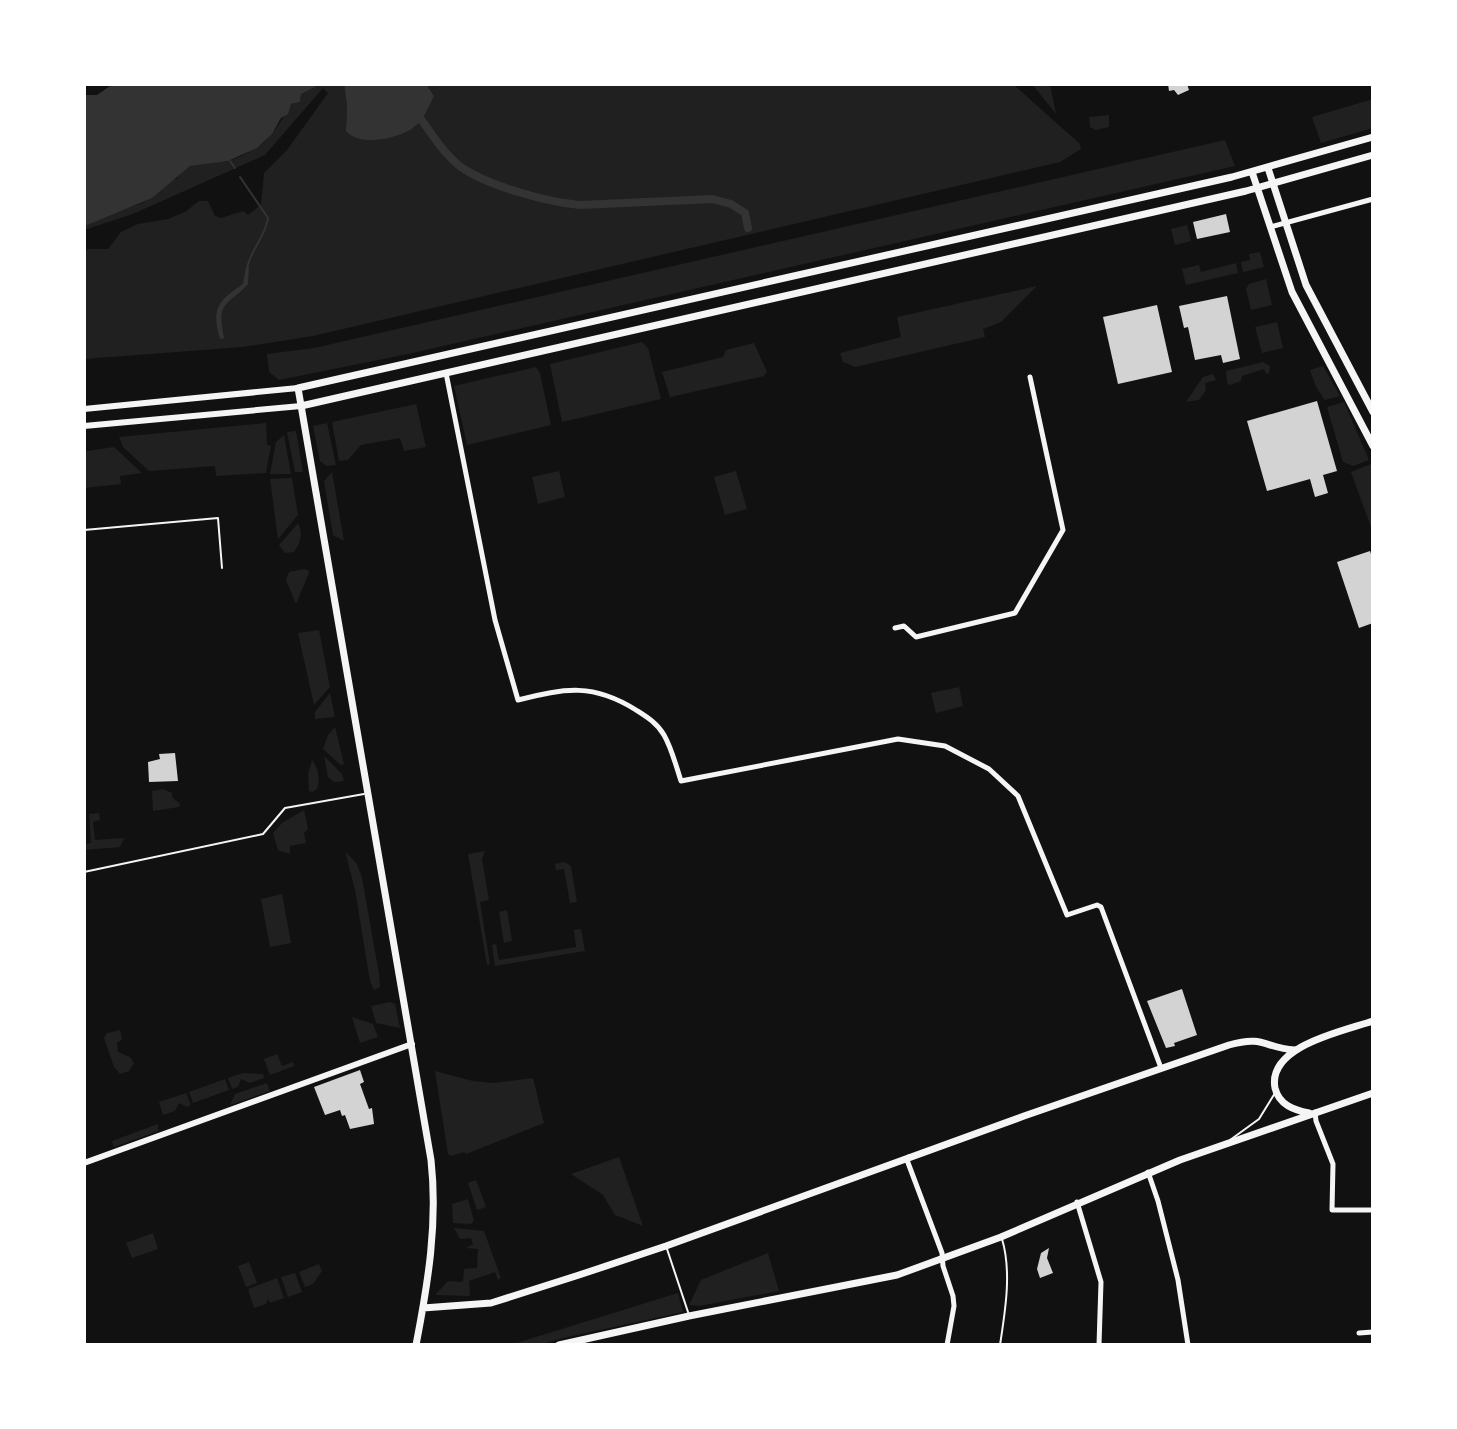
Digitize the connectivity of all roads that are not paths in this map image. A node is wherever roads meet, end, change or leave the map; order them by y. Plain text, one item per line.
1 (1373, 137) edge
2 (1373, 155) edge
3 (1268, 168) junction
4 (1252, 172) junction
5 (1273, 184) junction
6 (1257, 188) junction
7 (1373, 199) edge
8 (1286, 223) junction
9 (1270, 227) junction
10 (842, 265) junction
11 (845, 282) junction
12 (446, 373) junction
13 (1030, 377) dead end
14 (298, 388) junction
15 (301, 406) junction
16 (1371, 408) edge
17 (84, 409) edge
18 (1355, 411) junction
19 (84, 426) edge
20 (1373, 446) edge
21 (84, 530) edge
22 (222, 568) dead end
23 (895, 628) dead end
24 (369, 794) junction
25 (84, 872) edge
26 (1373, 1021) edge
27 (412, 1044) junction
28 (1295, 1050) junction
29 (1161, 1068) junction
30 (1275, 1088) junction
31 (1373, 1093) edge
32 (1315, 1112) junction
33 (1224, 1144) junction
34 (909, 1156) junction
35 (84, 1163) edge
36 (1148, 1172) junction
37 (1077, 1202) junction
38 (1373, 1210) edge
39 (1001, 1237) junction
40 (666, 1246) junction
41 (944, 1260) junction
42 (423, 1308) junction
43 (689, 1316) junction
44 (1373, 1332) edge
45 (1359, 1333) dead end
46 (416, 1345) edge
47 (559, 1345) edge
48 (947, 1345) edge
49 (1000, 1345) edge
50 (1099, 1345) edge
51 (1188, 1345) edge

1 - 3 main road
2 - 5 main road
3 - 4 main road
3 - 5 main road
4 - 6 main road
4 - 10 main road
5 - 6 main road
5 - 8 main road
6 - 9 main road
6 - 11 main road
7 - 8 street
8 - 9 street
8 - 16 main road
9 - 18 main road
10 - 11 main road
10 - 14 main road
11 - 12 main road
12 - 15 main road
12 - 29 street
13 - 23 street
14 - 15 main road
14 - 17 street
15 - 19 street
15 - 24 main road
16 - 18 main road
18 - 20 main road
21 - 22 lane
24 - 25 lane
24 - 27 main road
26 - 28 main road
27 - 35 street
27 - 42 main road
28 - 29 main road
28 - 30 main road
29 - 34 main road
30 - 32 main road
30 - 33 lane
31 - 32 main road
32 - 33 main road
32 - 38 street
33 - 36 main road
34 - 40 main road
34 - 41 street
36 - 37 main road
36 - 51 street
37 - 39 main road
37 - 50 street
39 - 41 main road
39 - 49 lane
40 - 42 main road
40 - 43 lane
41 - 43 main road
41 - 48 street
42 - 46 main road
43 - 47 main road
44 - 45 street

